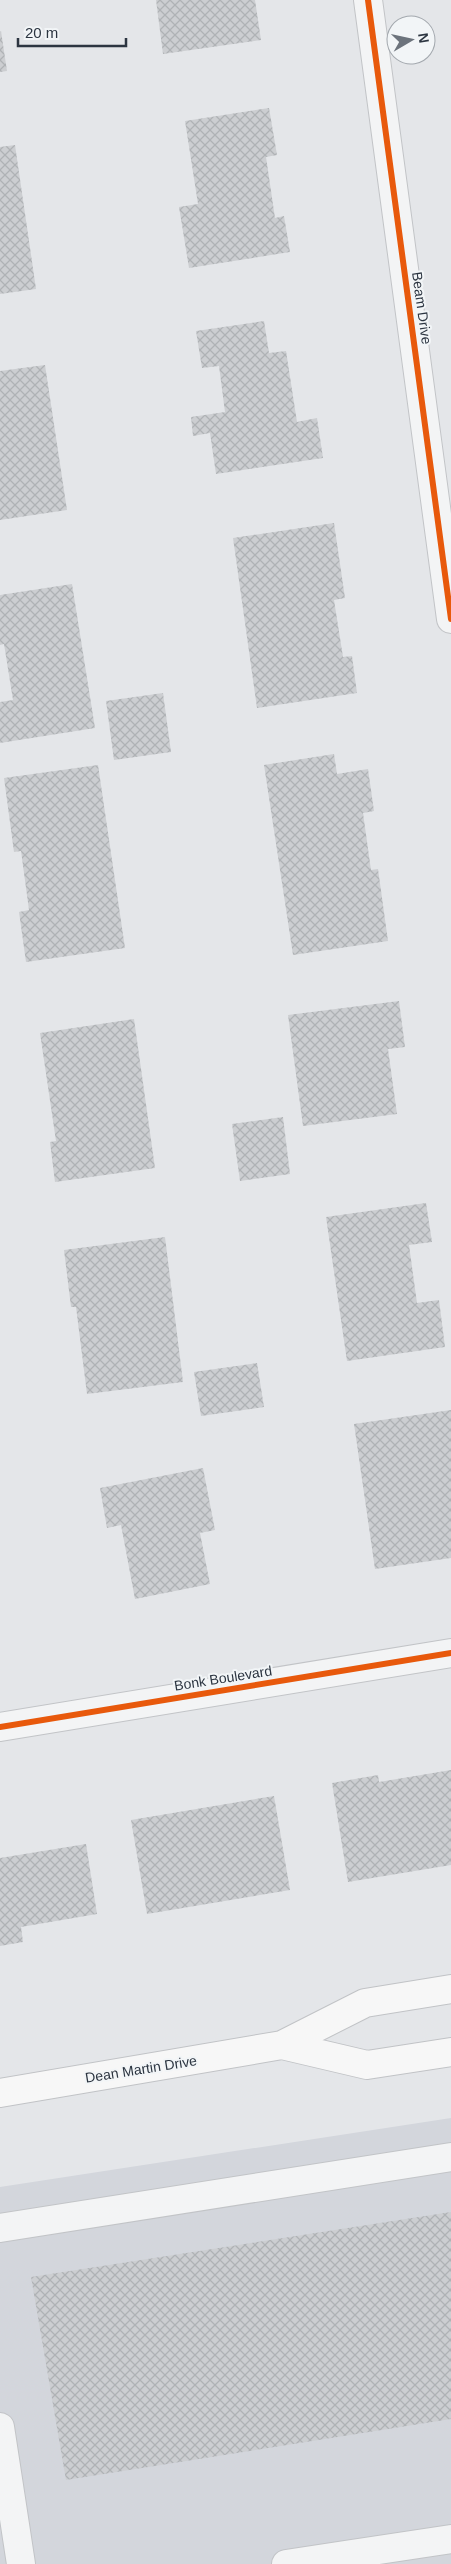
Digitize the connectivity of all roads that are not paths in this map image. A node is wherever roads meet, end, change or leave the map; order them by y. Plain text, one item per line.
1 (368, 0) edge
2 (451, 619) edge
3 (451, 1653) edge
4 (1, 1719) edge
5 (451, 1989) edge
6 (282, 2045) junction
7 (451, 2052) edge
8 (0, 2093) edge
9 (451, 2157) edge
10 (0, 2228) edge
11 (0, 2427) edge
12 (451, 2539) edge
13 (21, 2564) edge
14 (286, 2564) edge

1 - 2 street, Beam Drive
3 - 4 street, Bonk Boulevard
5 - 6 main road, Dean Martin Drive
6 - 7 main road, Dean Martin Drive
6 - 8 main road, Dean Martin Drive
9 - 10 street
11 - 13 street
12 - 14 street

